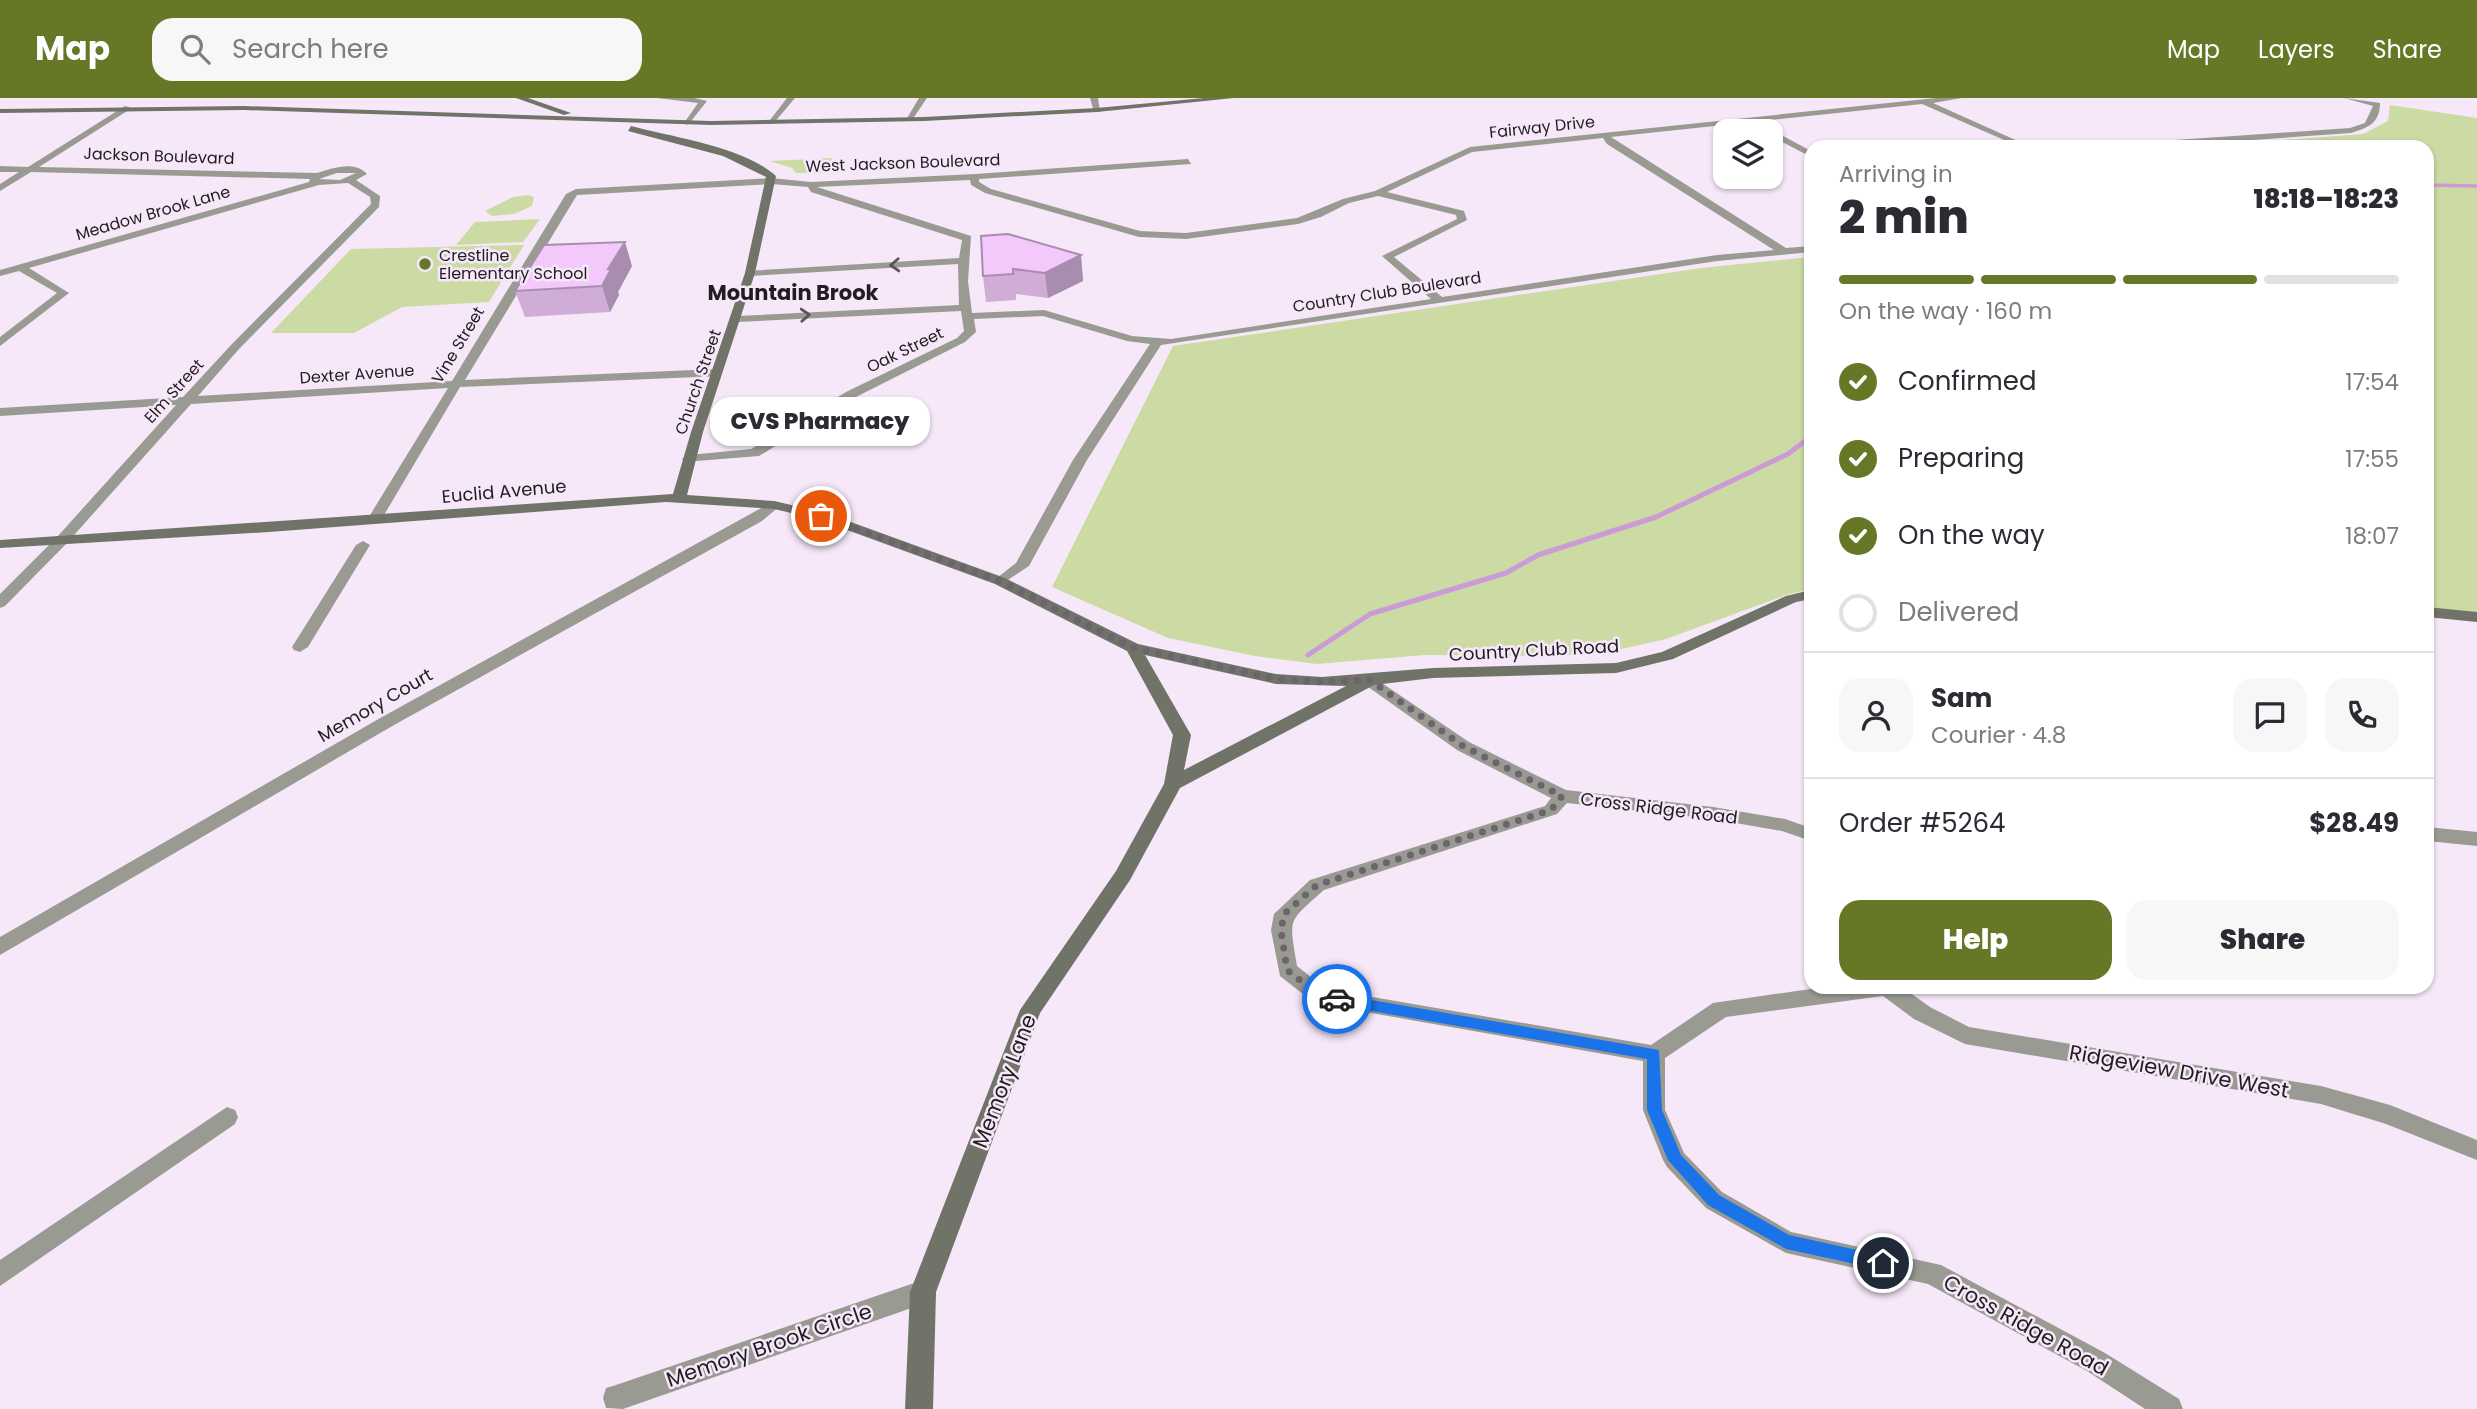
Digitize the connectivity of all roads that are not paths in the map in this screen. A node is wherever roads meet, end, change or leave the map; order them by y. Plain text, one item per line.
1 (520, 98) edge
2 (661, 98) edge
3 (791, 98) edge
4 (923, 98) edge
5 (1094, 98) edge
6 (1230, 98) edge
7 (1958, 98) edge
8 (2348, 98) edge
9 (1919, 100) edge
10 (544, 106) junction
11 (128, 108) junction
12 (1097, 110) junction
13 (0, 111) edge
14 (517, 117) junction
15 (909, 118) junction
16 (1745, 119) edge
17 (590, 121) junction
18 (770, 122) junction
19 (684, 123) junction
20 (1713, 123) edge
21 (1606, 136) junction
22 (664, 138) junction
23 (1783, 138) edge
24 (2011, 140) edge
25 (2226, 140) edge
26 (1804, 149) edge
27 (1188, 162) dead end
28 (33, 168) junction
29 (0, 169) edge
30 (975, 177) junction
31 (316, 180) junction
32 (771, 181) junction
33 (811, 185) junction
34 (0, 188) edge
35 (576, 192) joint
36 (1378, 193) junction
37 (376, 205) joint
38 (1804, 250) edge
39 (1783, 251) junction
40 (963, 261) junction
41 (20, 267) junction
42 (0, 273) edge
43 (750, 273) junction
44 (1438, 299) junction
45 (967, 312) junction
46 (737, 319) junction
47 (1158, 341) junction
48 (0, 343) edge
49 (717, 373) junction
50 (456, 384) junction
51 (185, 401) junction
52 (0, 412) edge
53 (689, 458) junction
54 (680, 499) junction
55 (774, 505) junction
56 (374, 520) junction
57 (62, 540) junction
58 (0, 544) edge
59 (363, 545) dead end
60 (1000, 581) junction
61 (1804, 596) edge
62 (0, 603) edge
63 (2434, 613) edge
64 (2477, 617) edge
65 (300, 647) dead end
66 (1133, 648) junction
67 (1370, 680) junction
68 (1172, 785) junction
69 (1562, 796) junction
70 (1804, 832) edge
71 (2434, 835) edge
72 (2477, 839) edge
73 (0, 947) edge
74 (1834, 994) edge
75 (1896, 994) edge
76 (1654, 1054) junction
77 (227, 1117) dead end
78 (2477, 1150) edge
79 (0, 1274) edge
80 (923, 1292) junction
81 (615, 1398) dead end
82 (919, 1409) edge
83 (2169, 1409) edge

1 - 10 street
2 - 19 street
3 - 18 street
4 - 15 street
5 - 12 street
6 - 12 street
7 - 9 street, Fairway Drive
8 - 25 street
9 - 16 street, Fairway Drive
9 - 24 street
10 - 14 street
10 - 17 street
11 - 13 street
11 - 14 street
11 - 28 street
12 - 15 street
14 - 17 street
15 - 18 street
17 - 19 street
17 - 22 street
18 - 19 street
19 - 22 street
20 - 21 street, Fairway Drive
21 - 36 street, Fairway Drive
21 - 39 street
22 - 32 street
23 - 26 street
27 - 30 street, West Jackson Boulevard
28 - 29 street, Jackson Boulevard
28 - 31 street, Jackson Boulevard
28 - 34 street
30 - 33 street, West Jackson Boulevard
30 - 36 street, Fairway Drive
31 - 37 street, Jackson Boulevard
31 - 41 street, Meadow Brook Lane
32 - 33 street, West Jackson Boulevard
32 - 35 street, West Jackson Boulevard
32 - 43 street, Church Street
33 - 40 street
35 - 50 street, Vine Street
36 - 44 street
37 - 51 street, Elm Street
38 - 39 street, Country Club Boulevard
39 - 44 street, Country Club Boulevard
40 -> 43 street
40 - 45 street
41 - 42 street, Meadow Brook Lane
41 - 48 street
43 - 46 street, Church Street
44 - 47 street, Country Club Boulevard
46 -> 45 street, Country Club Boulevard
45 - 47 street, Country Club Boulevard
45 - 53 street, Oak Street
46 - 49 street, Church Street
47 - 60 street
49 - 50 street, Dexter Avenue
49 - 53 street, Church Street
50 - 51 street, Dexter Avenue
50 - 56 street, Vine Street
51 - 52 street, Dexter Avenue
51 - 57 street, Elm Street
53 - 54 street, Church Street
54 - 55 street, Euclid Avenue
54 - 56 street, Euclid Avenue
55 - 60 street, Euclid Avenue
55 - 73 street, Memory Court
56 - 57 street, Euclid Avenue
57 - 58 street, Euclid Avenue
57 - 62 street, Elm Street
59 - 65 street
60 - 66 street, Country Club Road
61 - 67 street, Country Club Road
63 - 64 street
66 - 67 street, Country Club Road
66 - 68 street
67 - 68 street, Country Club Road
67 - 69 street, Cross Ridge Road
68 - 80 street, Memory Lane
69 - 70 street, Cross Ridge Road
69 - 76 street
71 - 72 street
74 - 76 street
75 - 78 street, Ridgeview Drive West
76 - 83 street, Cross Ridge Road
77 - 79 street
80 - 81 street, Memory Brook Circle
80 - 82 street, Memory Lane

